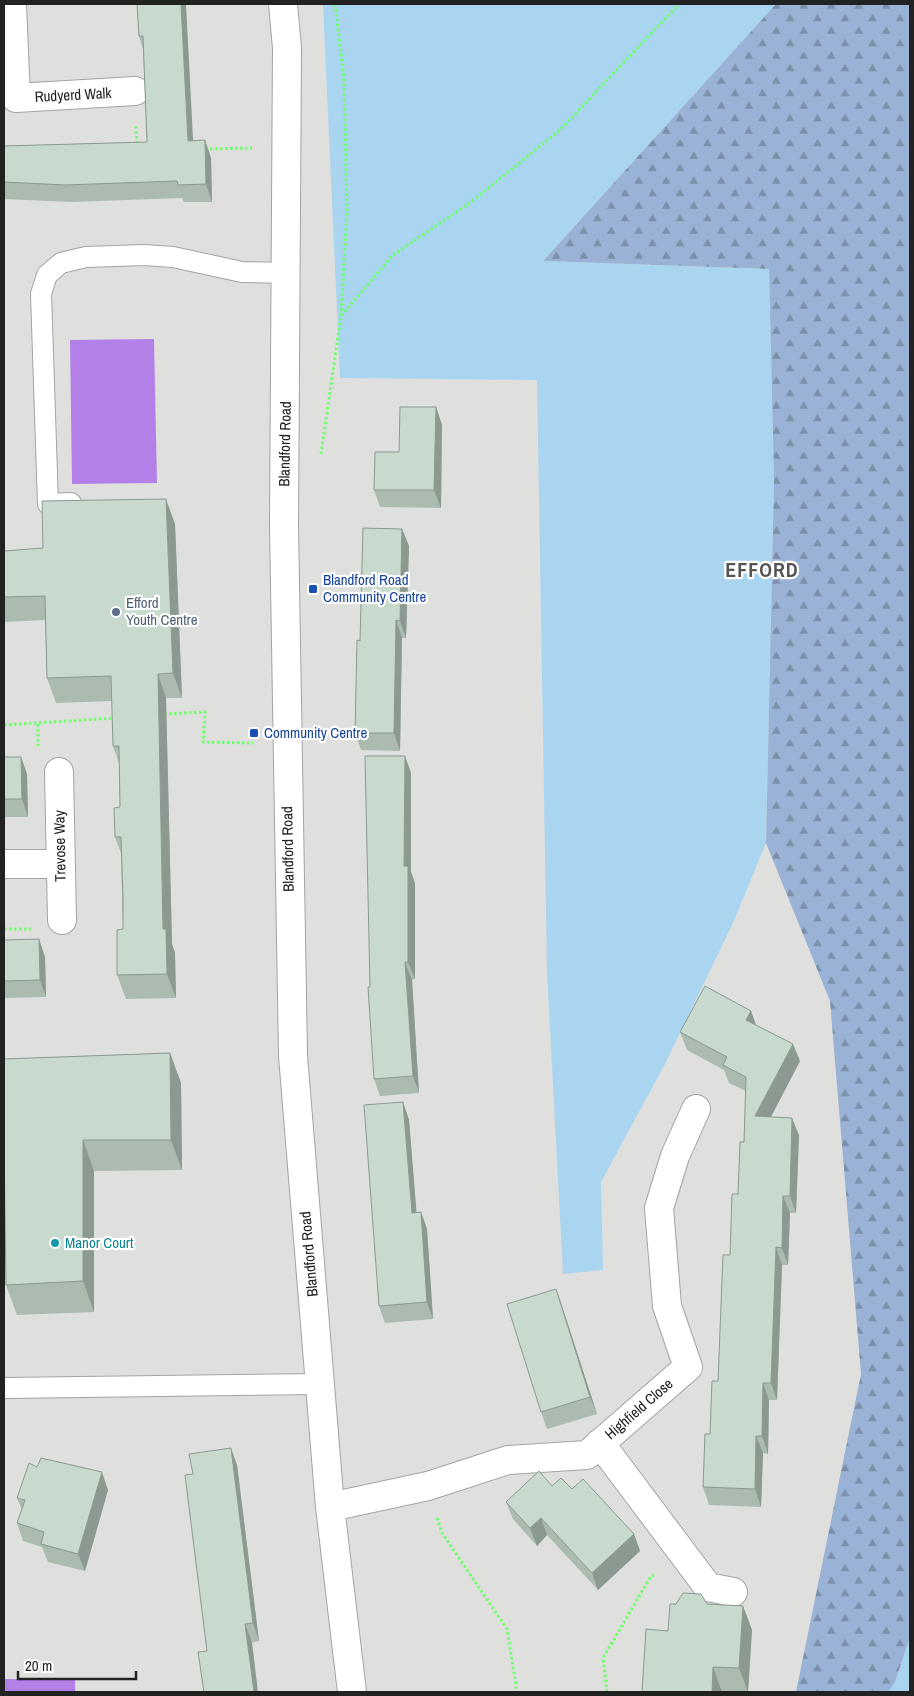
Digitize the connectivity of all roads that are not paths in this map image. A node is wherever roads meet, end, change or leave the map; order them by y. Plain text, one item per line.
1 (12, 4) edge
2 (283, 4) edge
3 (135, 91) dead end
4 (287, 273) junction
5 (87, 503) edge
6 (59, 772) dead end
7 (4, 864) edge
8 (61, 864) junction
9 (62, 920) dead end
10 (696, 1109) dead end
11 (319, 1384) junction
12 (4, 1388) edge
13 (600, 1443) junction
14 (330, 1507) junction
15 (733, 1592) dead end
16 (352, 1692) edge

1 - 3 street, Rudyerd Walk
2 - 4 street, Blandford Road
4 - 5 lane
4 - 11 street, Blandford Road
6 - 8 street, Trevose Way
7 - 8 street
8 - 9 street, Trevose Way
10 - 13 street, Highfield Close
11 - 12 lane
11 - 14 street, Blandford Road
13 - 14 street, Highfield Close
13 - 15 street
14 - 16 street, Blandford Road

